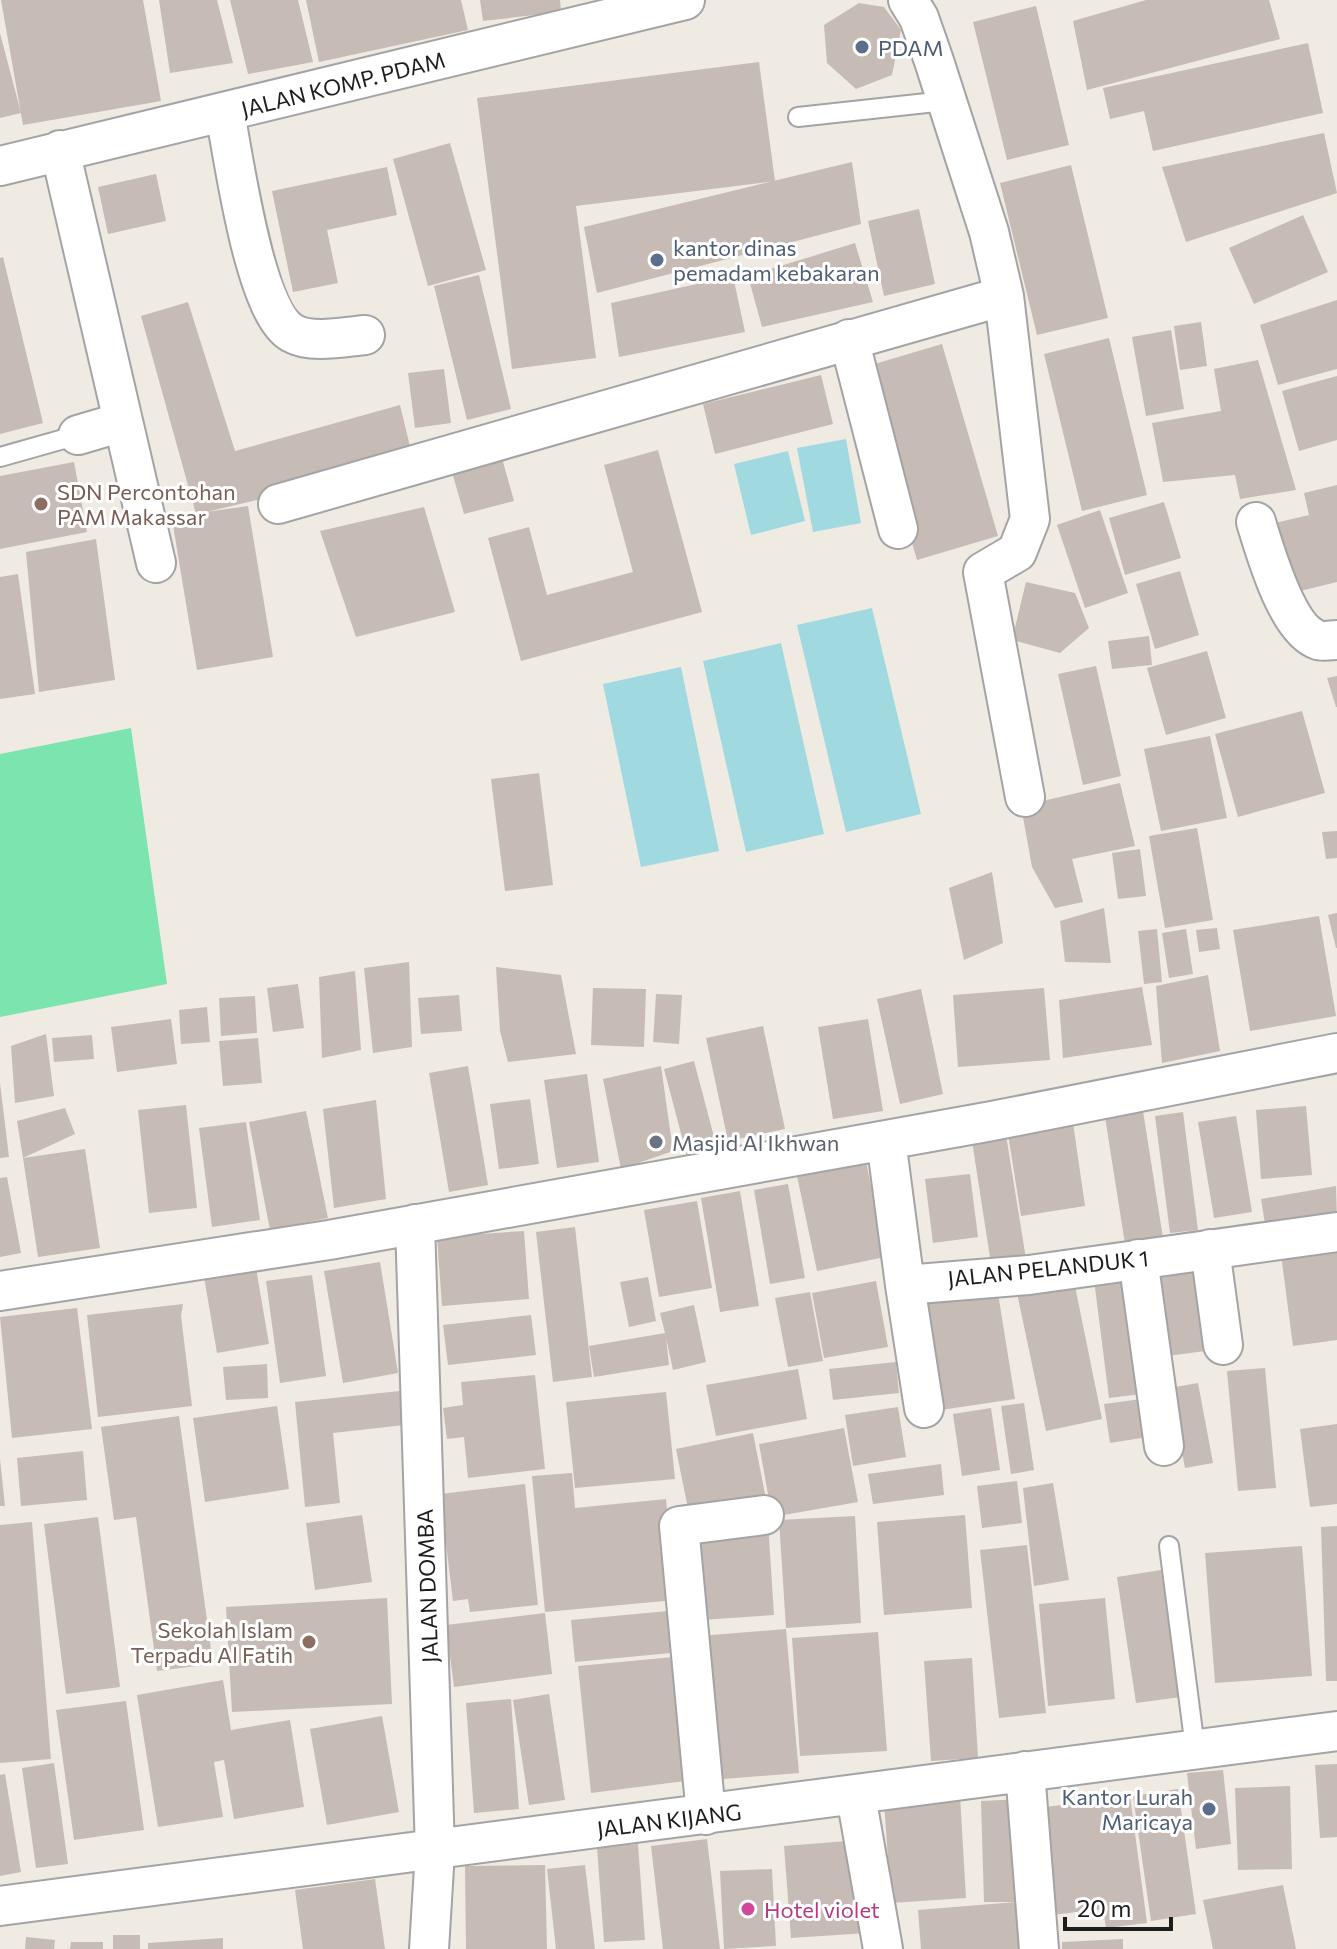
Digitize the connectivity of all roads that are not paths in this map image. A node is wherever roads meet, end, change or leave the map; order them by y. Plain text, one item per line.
1 (685, 0) edge
2 (908, 0) edge
3 (945, 101) junction
4 (225, 113) junction
5 (798, 117) dead end
6 (60, 150) junction
7 (0, 166) edge
8 (1004, 296) junction
9 (365, 335) dead end
10 (849, 339) junction
11 (122, 422) junction
12 (78, 435) joint
13 (0, 457) edge
14 (278, 504) dead end
15 (1256, 522) dead end
16 (898, 529) dead end
17 (156, 563) dead end
18 (1337, 640) edge
19 (1025, 797) dead end
20 (1337, 1053) edge
21 (886, 1140) junction
22 (415, 1224) junction
23 (1337, 1232) edge
24 (1210, 1249) junction
25 (1138, 1259) junction
26 (905, 1285) junction
27 (0, 1291) edge
28 (1223, 1345) dead end
29 (924, 1408) dead end
30 (1164, 1446) dead end
31 (764, 1515) dead end
32 (1169, 1546) dead end
33 (1337, 1731) edge
34 (1195, 1748) junction
35 (1025, 1771) junction
36 (856, 1796) junction
37 (706, 1815) junction
38 (435, 1851) junction
39 (0, 1906) edge
40 (429, 1949) edge
41 (883, 1949) edge
42 (1039, 1949) edge

1 - 4 street, JALAN KOMP. PDAM
2 - 3 street
3 - 5 lane
3 - 8 street
4 - 6 street, JALAN KOMP. PDAM
4 - 9 street
6 - 7 street, JALAN KOMP. PDAM
6 - 11 street
8 - 10 street
8 - 19 street
10 - 14 street
10 - 16 street
11 - 12 street
11 - 17 street
12 - 13 lane
15 - 18 street
20 - 21 street
21 - 22 street
21 - 26 street
22 - 27 street
22 - 38 street, JALAN DOMBA
23 - 24 street, JALAN PELANDUK 1
24 - 25 street, JALAN PELANDUK 1
24 - 28 street
25 - 26 street, JALAN PELANDUK 1
25 - 30 street
26 - 29 street
31 - 37 street
32 - 34 lane
33 - 34 street, JALAN KIJANG
34 - 35 street, JALAN KIJANG
35 - 36 street, JALAN KIJANG
35 - 42 street
36 - 37 street, JALAN KIJANG
36 - 41 street
37 - 38 street, JALAN KIJANG
38 - 39 street, JALAN KIJANG
38 - 40 street, JALAN DOMBA

